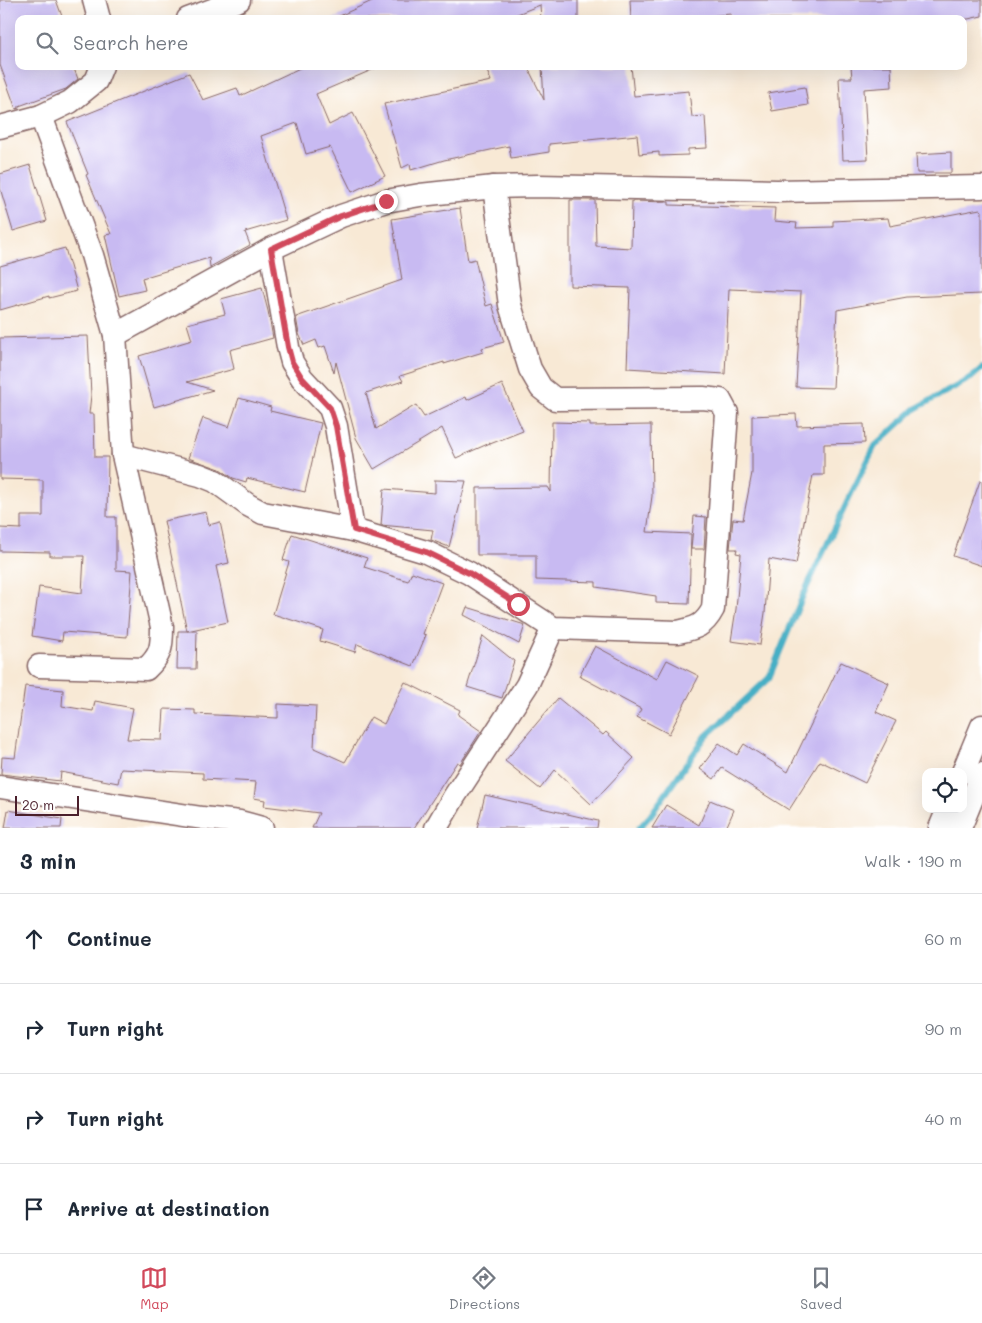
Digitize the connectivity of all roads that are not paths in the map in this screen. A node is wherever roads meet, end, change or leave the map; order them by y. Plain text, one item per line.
1 (94, 0) edge
2 (239, 0) edge
3 (98, 15) edge
4 (199, 15) edge
5 (100, 70) edge
6 (41, 116) junction
7 (0, 127) edge
8 (494, 187) junction
9 (982, 187) edge
10 (271, 249) junction
11 (115, 335) junction
12 (123, 455) junction
13 (354, 530) junction
14 (553, 628) junction
15 (39, 666) dead end
16 (982, 726) edge
17 (965, 768) edge
18 (982, 774) edge
19 (0, 787) edge
20 (946, 813) edge
21 (262, 828) edge
22 (436, 828) edge
23 (940, 828) edge
24 (960, 828) edge

1 - 3 street
2 - 4 street
5 - 6 street
6 - 7 street
6 - 11 street
8 - 9 street
8 - 10 street
8 - 14 street
10 - 11 street
10 - 13 street
11 - 12 street
12 - 13 street
12 - 15 street
13 - 14 street
14 - 22 street
16 - 17 street
18 - 24 street
19 - 21 street
20 - 23 street

